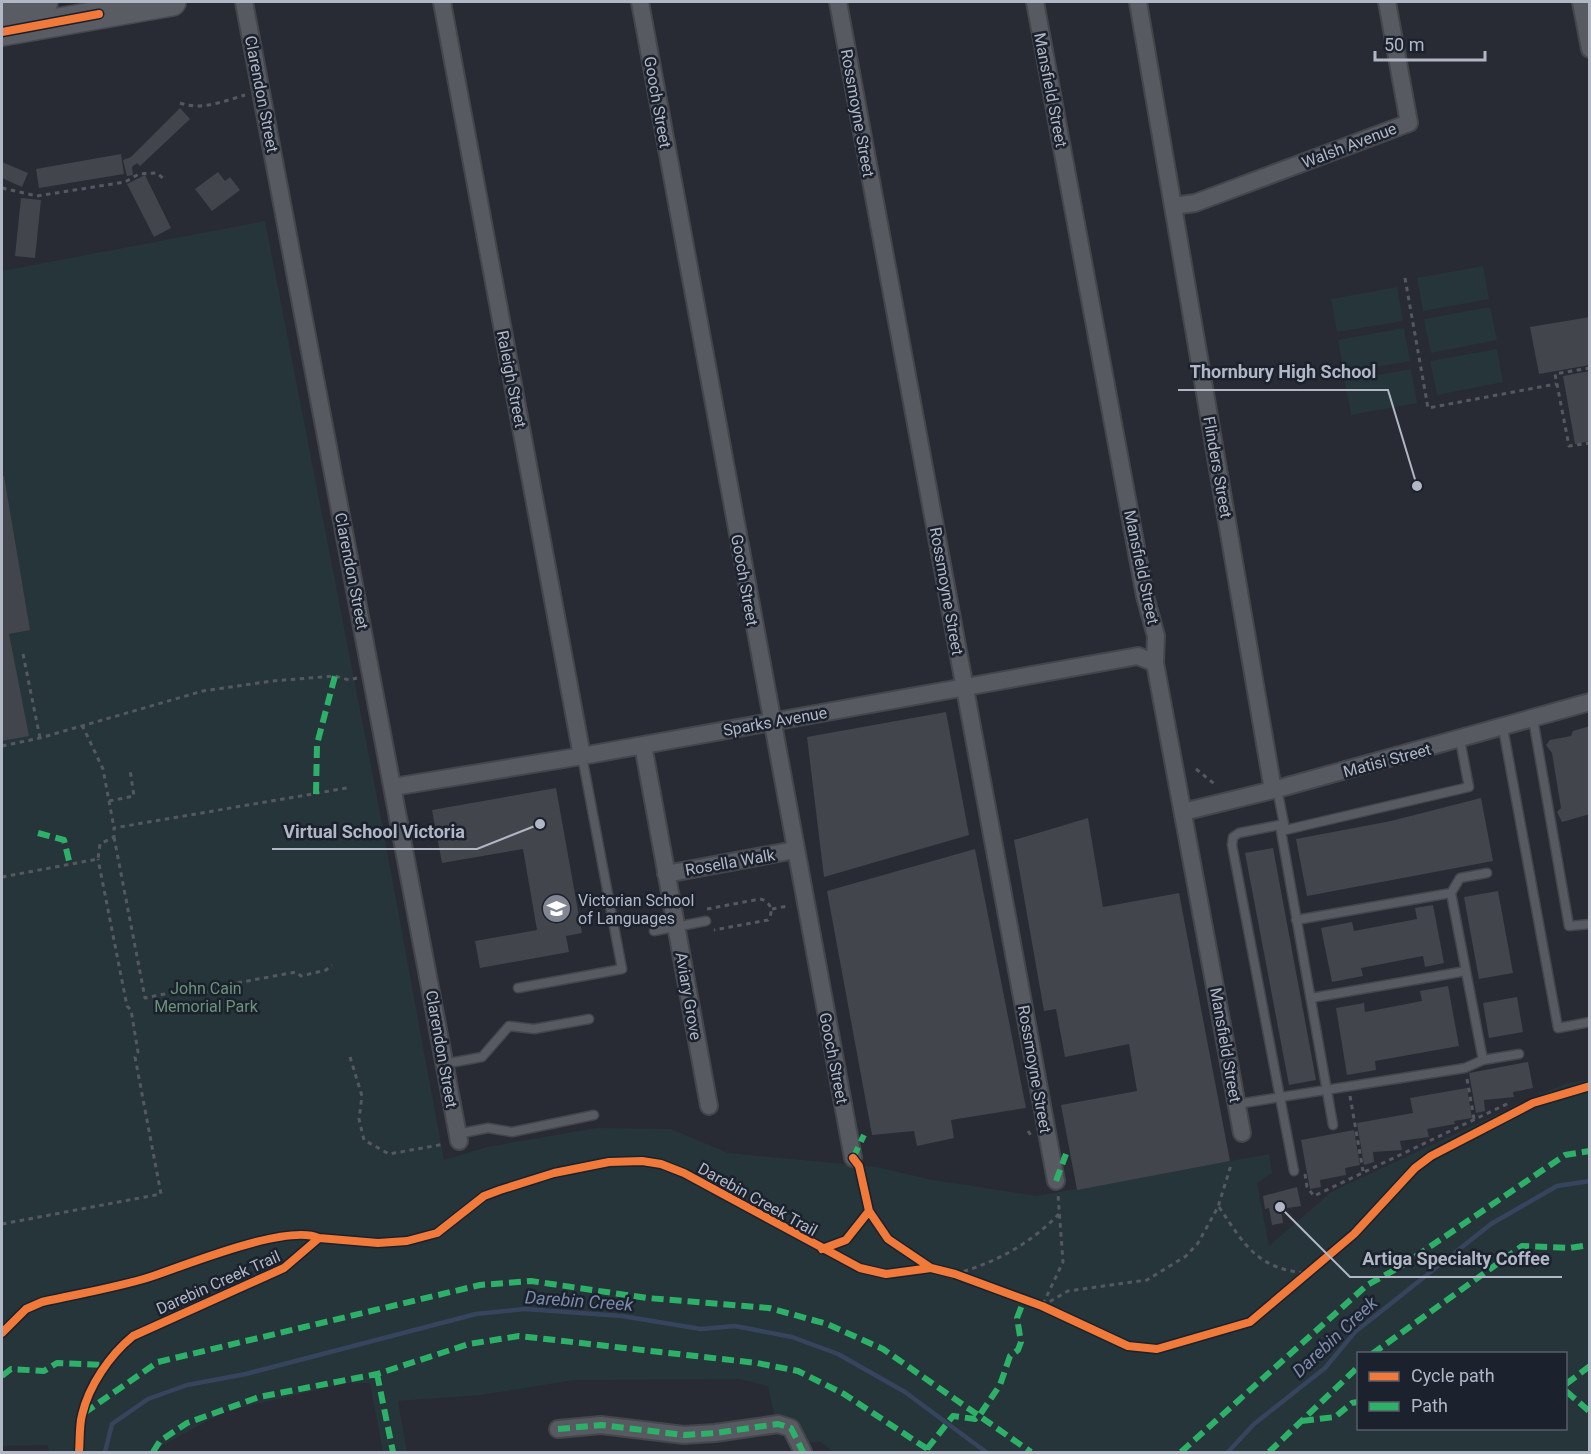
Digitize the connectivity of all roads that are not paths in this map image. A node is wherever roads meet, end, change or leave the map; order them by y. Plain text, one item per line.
1 (44, 2) edge
2 (172, 2) edge
3 (244, 2) edge
4 (442, 2) edge
5 (640, 2) edge
6 (838, 2) edge
7 (1035, 2) edge
8 (1138, 2) edge
9 (1387, 2) edge
10 (1581, 2) edge
11 (2, 9) edge
12 (2, 32) edge
13 (1590, 49) edge
14 (1173, 206) junction
15 (1155, 663) junction
16 (964, 686) junction
17 (1590, 702) edge
18 (1533, 719) junction
19 (771, 721) junction
20 (1503, 728) junction
21 (1460, 740) junction
22 (643, 745) junction
23 (582, 756) junction
24 (393, 787) junction
25 (1275, 790) junction
26 (1183, 812) junction
27 (1283, 827) junction
28 (795, 850) junction
29 (1487, 873) dead end
30 (666, 874) junction
31 (1451, 893) junction
32 (1296, 920) junction
33 (706, 921) dead end
34 (1590, 924) edge
35 (676, 926) junction
36 (654, 931) dead end
37 (1466, 971) junction
38 (518, 988) dead end
39 (1311, 998) junction
40 (589, 1019) dead end
41 (1590, 1022) edge
42 (1519, 1054) dead end
43 (1483, 1060) junction
44 (444, 1064) junction
45 (1328, 1092) junction
46 (1280, 1096) junction
47 (1237, 1104) junction
48 (709, 1106) dead end
49 (594, 1115) dead end
50 (1333, 1125) dead end
51 (1242, 1133) dead end
52 (458, 1138) joint
53 (853, 1158) dead end
54 (1294, 1171) dead end
55 (1056, 1181) road end
56 (558, 1429) dead end
57 (803, 1452) edge

1 - 11 main road
2 - 12 main road
3 - 24 street, Clarendon Street
4 - 23 street, Raleigh Street
5 - 19 street, Gooch Street
6 - 16 street, Rossmoyne Street
7 - 15 street, Mansfield Street
8 - 14 street, Flinders Street
9 - 14 street, Walsh Avenue
10 - 13 street
14 - 25 street, Flinders Street
15 - 16 street, Sparks Avenue
15 - 26 street, Mansfield Street
16 - 19 street, Sparks Avenue
16 - 55 street, Rossmoyne Street
17 - 18 street, Matisi Street
18 - 20 street, Matisi Street
18 - 34 lane
19 - 22 street, Sparks Avenue
19 - 28 street, Gooch Street
20 - 21 street, Matisi Street
20 - 41 lane
21 - 25 street, Matisi Street
21 - 27 lane
22 - 23 street, Sparks Avenue
22 - 30 street, Aviary Grove
23 - 24 street, Sparks Avenue
23 - 38 lane
24 - 44 street, Clarendon Street
25 - 26 street, Matisi Street
25 - 27 lane
26 - 47 street, Mansfield Street
27 - 32 lane
27 - 46 lane
28 - 30 street, Rosella Walk
28 - 53 street, Gooch Street
29 - 31 lane
30 - 35 street, Aviary Grove
31 - 32 lane
31 - 37 lane
32 - 39 lane
33 - 35 lane
35 - 36 lane
35 - 48 street, Aviary Grove
37 - 39 lane
37 - 43 lane
39 - 45 lane
40 - 44 lane
42 - 43 lane
43 - 45 lane
44 - 52 street, Clarendon Street
45 - 46 lane
45 - 50 lane
46 - 47 lane
46 - 54 lane
47 - 51 street, Mansfield Street
49 - 52 lane
56 - 57 street

